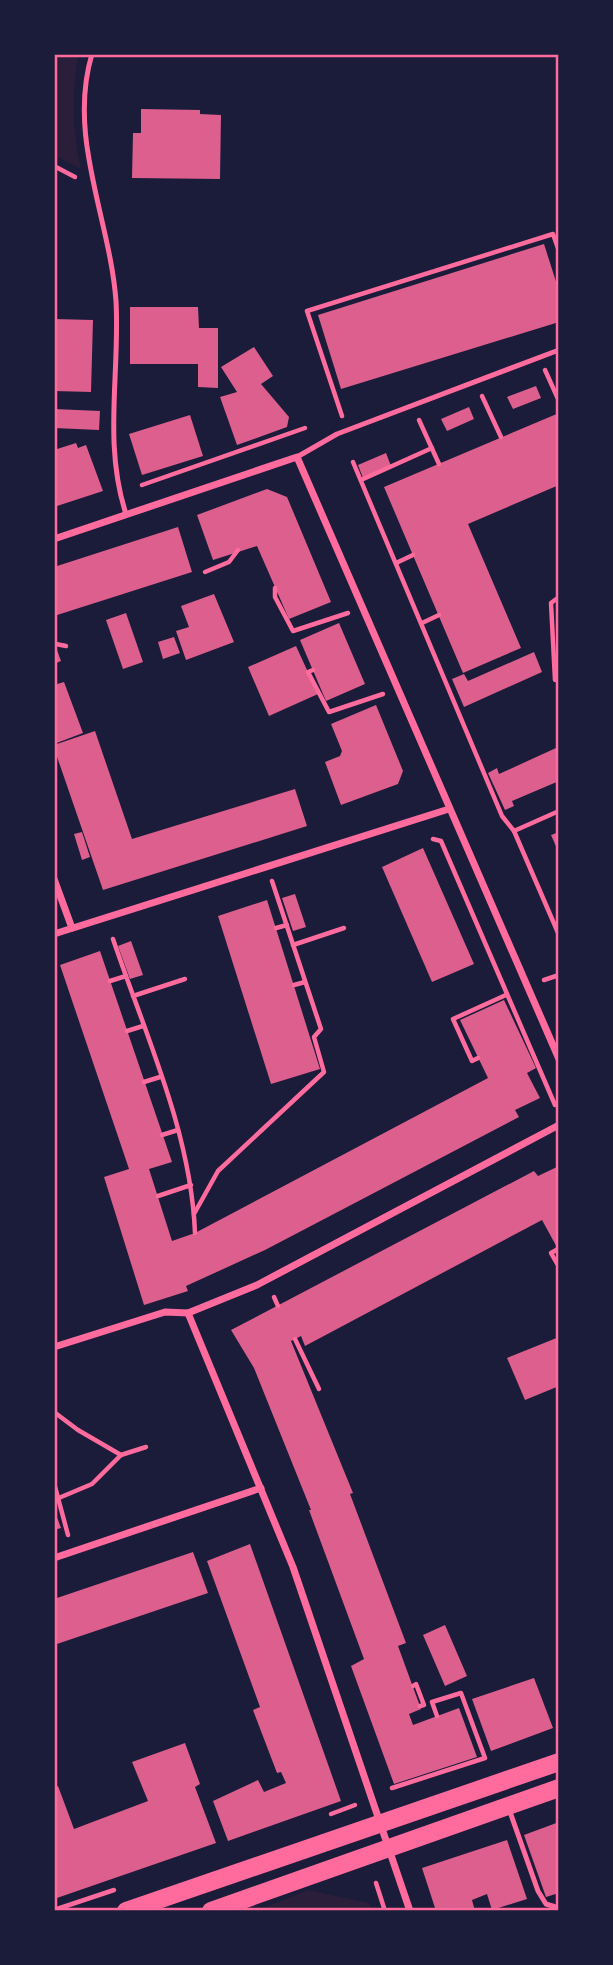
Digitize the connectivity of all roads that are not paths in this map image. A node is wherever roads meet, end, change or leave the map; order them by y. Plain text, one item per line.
1 (92, 54) edge
2 (559, 350) edge
3 (297, 457) junction
4 (126, 514) junction
5 (54, 539) edge
6 (449, 809) junction
7 (54, 878) edge
8 (72, 928) junction
9 (54, 934) edge
10 (559, 1059) edge
11 (559, 1125) edge
12 (188, 1312) junction
13 (54, 1347) edge
14 (261, 1488) junction
15 (54, 1558) edge
16 (559, 1762) edge
17 (559, 1788) edge
18 (508, 1806) junction
19 (382, 1824) junction
20 (389, 1846) junction
21 (559, 1908) edge
22 (126, 1911) edge
23 (211, 1911) edge
24 (410, 1911) edge

1 - 4 lane
2 - 3 lane
3 - 4 street
3 - 6 street
4 - 5 street
6 - 8 street
6 - 10 street
7 - 8 street
8 - 9 street
11 - 12 street
12 - 13 street
12 - 14 street
14 - 15 street
14 - 19 street
16 - 19 main road
17 - 18 main road
18 - 20 main road
18 - 21 lane
19 - 20 street
19 - 22 main road
20 - 23 main road
20 - 24 street

